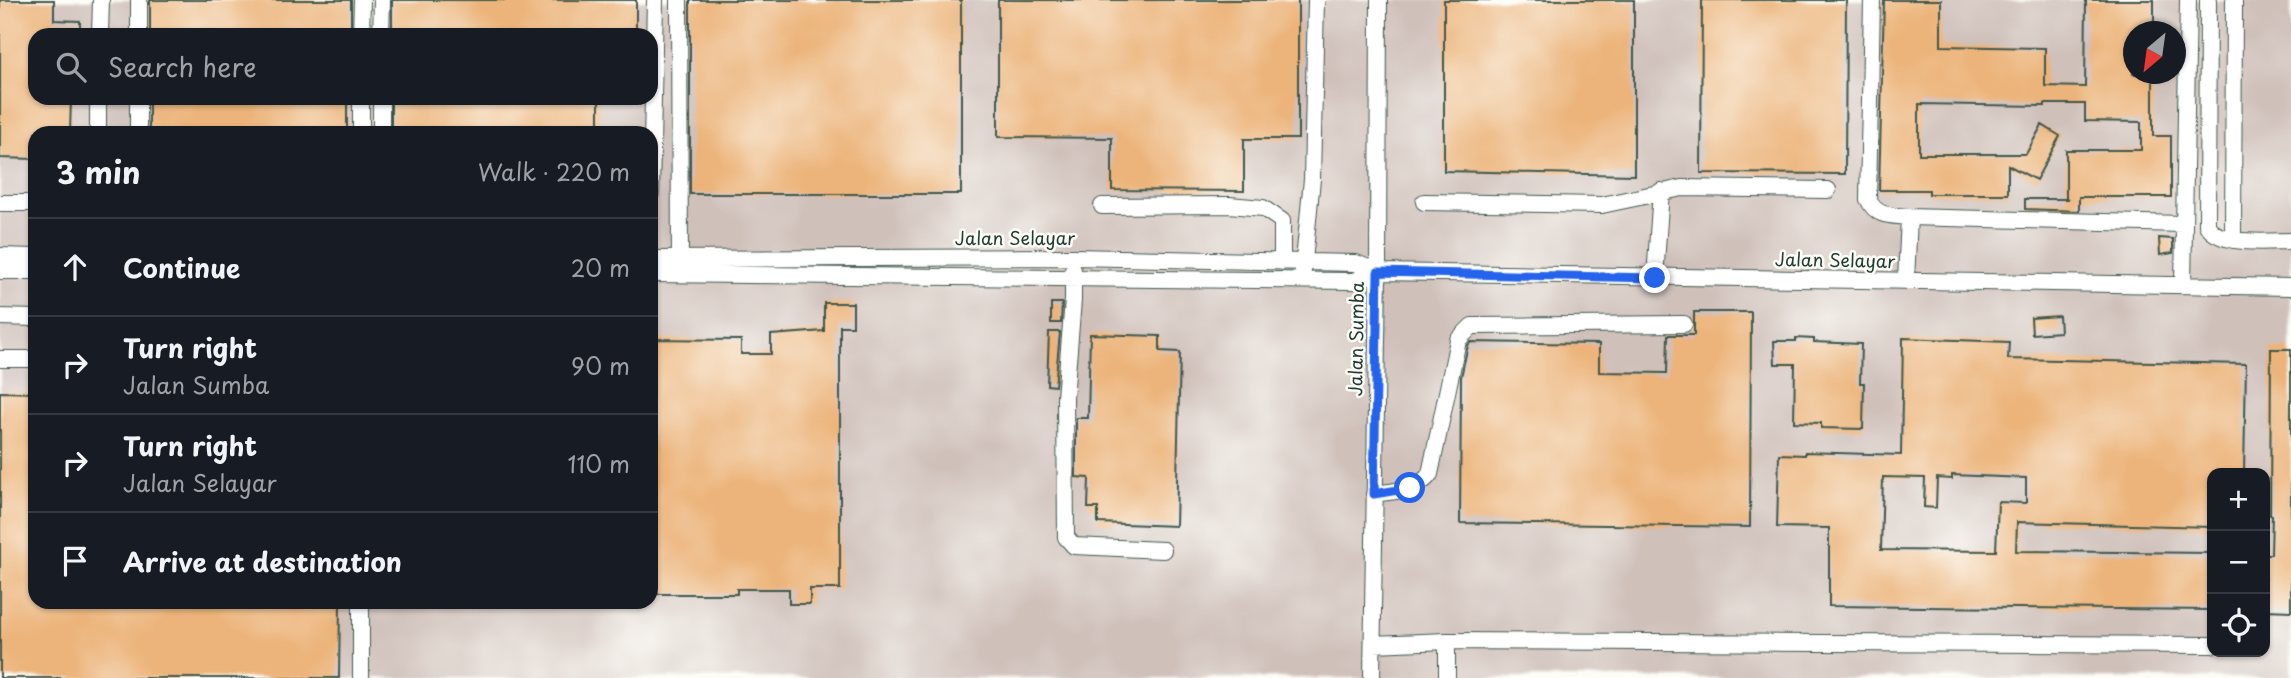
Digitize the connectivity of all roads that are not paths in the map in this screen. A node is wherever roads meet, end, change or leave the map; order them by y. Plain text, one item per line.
1 (101, 0) edge
2 (139, 0) edge
3 (362, 0) edge
4 (382, 0) edge
5 (655, 0) edge
6 (679, 0) edge
7 (1316, 0) edge
8 (1379, 0) edge
9 (1872, 0) edge
10 (2188, 0) edge
11 (2208, 0) edge
12 (2234, 0) edge
13 (100, 28) edge
14 (139, 28) edge
15 (361, 28) edge
16 (382, 28) edge
17 (654, 28) edge
18 (99, 105) edge
19 (138, 105) edge
20 (361, 105) edge
21 (381, 105) edge
22 (653, 105) edge
23 (98, 126) edge
24 (138, 126) edge
25 (360, 126) edge
26 (381, 126) edge
27 (652, 126) edge
28 (1828, 190) dead end
29 (1661, 191) junction
30 (1424, 202) dead end
31 (0, 203) edge
32 (28, 203) edge
33 (1102, 205) dead end
34 (1909, 217) junction
35 (1282, 221) junction
36 (1307, 222) junction
37 (2183, 224) junction
38 (2233, 240) junction
39 (2291, 241) edge
40 (0, 256) edge
41 (28, 257) edge
42 (1073, 257) junction
43 (810, 259) junction
44 (958, 259) junction
45 (658, 261) edge
46 (1282, 262) junction
47 (1304, 263) junction
48 (680, 267) junction
49 (0, 271) edge
50 (28, 271) edge
51 (658, 272) edge
52 (1378, 272) junction
53 (808, 276) junction
54 (957, 277) junction
55 (1073, 278) junction
56 (1655, 278) junction
57 (1302, 281) junction
58 (1906, 281) junction
59 (2183, 285) junction
60 (2291, 287) edge
61 (0, 317) edge
62 (28, 318) edge
63 (1684, 324) dead end
64 (0, 359) edge
65 (28, 359) edge
66 (1374, 494) junction
67 (1163, 550) dead end
68 (361, 609) edge
69 (1447, 641) junction
70 (1373, 644) junction
71 (2207, 645) edge
72 (361, 678) edge
73 (1372, 678) edge
74 (1447, 678) edge

1 - 13 street
2 - 14 street
3 - 15 street
4 - 16 street
5 - 17 street
6 - 48 street
7 - 36 street
8 - 52 street, Jalan Sumba
9 - 34 street
10 - 37 street
11 - 38 street
12 - 38 street
18 - 23 street
19 - 24 street
20 - 25 street
21 - 26 street
22 - 27 street
28 - 29 street
29 - 30 street
29 - 56 street
31 - 32 street
33 - 35 street
34 - 37 street
34 - 58 street
35 - 36 street
35 - 46 street
36 - 47 street
37 - 59 street
38 - 39 street
40 - 41 street
42 - 44 street, Jalan Selayar
42 - 46 street, Jalan Selayar
42 - 55 street
43 - 44 street, Jalan Selayar
43 - 48 street, Jalan Selayar
43 - 53 street
44 - 54 street
45 - 48 street, Jalan Selayar
46 - 47 street, Jalan Selayar
47 - 52 street, Jalan Selayar
47 - 57 street
48 - 51 street, Jalan Selayar
48 - 53 street, Jalan Selayar
49 - 50 street
52 - 56 street, Jalan Selayar
52 - 57 street, Jalan Selayar
52 - 66 street, Jalan Sumba
53 - 54 street, Jalan Selayar
54 - 55 street, Jalan Selayar
55 - 57 street, Jalan Selayar
55 - 67 street
56 - 58 street, Jalan Selayar
58 - 59 street, Jalan Selayar
59 - 60 street, Jalan Selayar
61 - 62 street
63 - 66 street
64 - 65 street
66 - 70 street, Jalan Sumba
68 - 72 street
69 - 70 street
69 - 71 street
69 - 74 street
70 - 73 street, Jalan Sumba

